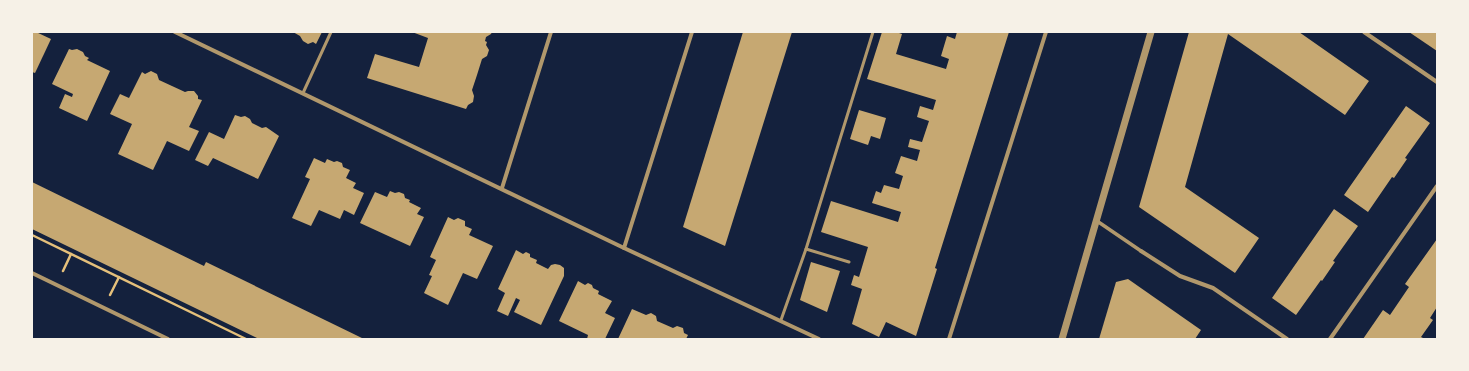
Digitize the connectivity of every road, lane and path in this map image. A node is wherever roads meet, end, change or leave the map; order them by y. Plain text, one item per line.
1 (174, 32) edge
2 (332, 32) edge
3 (551, 32) edge
4 (692, 32) edge
5 (873, 32) edge
6 (1046, 32) edge
7 (1151, 32) edge
8 (1364, 32) edge
9 (1437, 82) edge
10 (303, 93) junction
11 (1437, 186) edge
12 (502, 188) junction
13 (1097, 221) junction
14 (32, 235) edge
15 (624, 248) junction
16 (806, 249) junction
17 (1141, 250) joint
18 (849, 262) dead end
19 (32, 273) edge
20 (781, 320) junction
21 (168, 339) edge
22 (246, 339) edge
23 (819, 339) edge
24 (949, 339) edge
25 (1062, 339) edge
26 (1288, 339) edge
27 (1330, 339) edge

1 - 10 street
2 - 10 lane
3 - 12 street
4 - 15 street
5 - 16 lane
6 - 24 street
7 - 13 street
8 - 9 street
10 - 12 street
11 - 27 street
12 - 15 street
13 - 17 street
13 - 25 street
14 - 22 path
15 - 20 street
16 - 18 lane
16 - 20 lane
17 - 26 street
19 - 21 street
20 - 23 street

